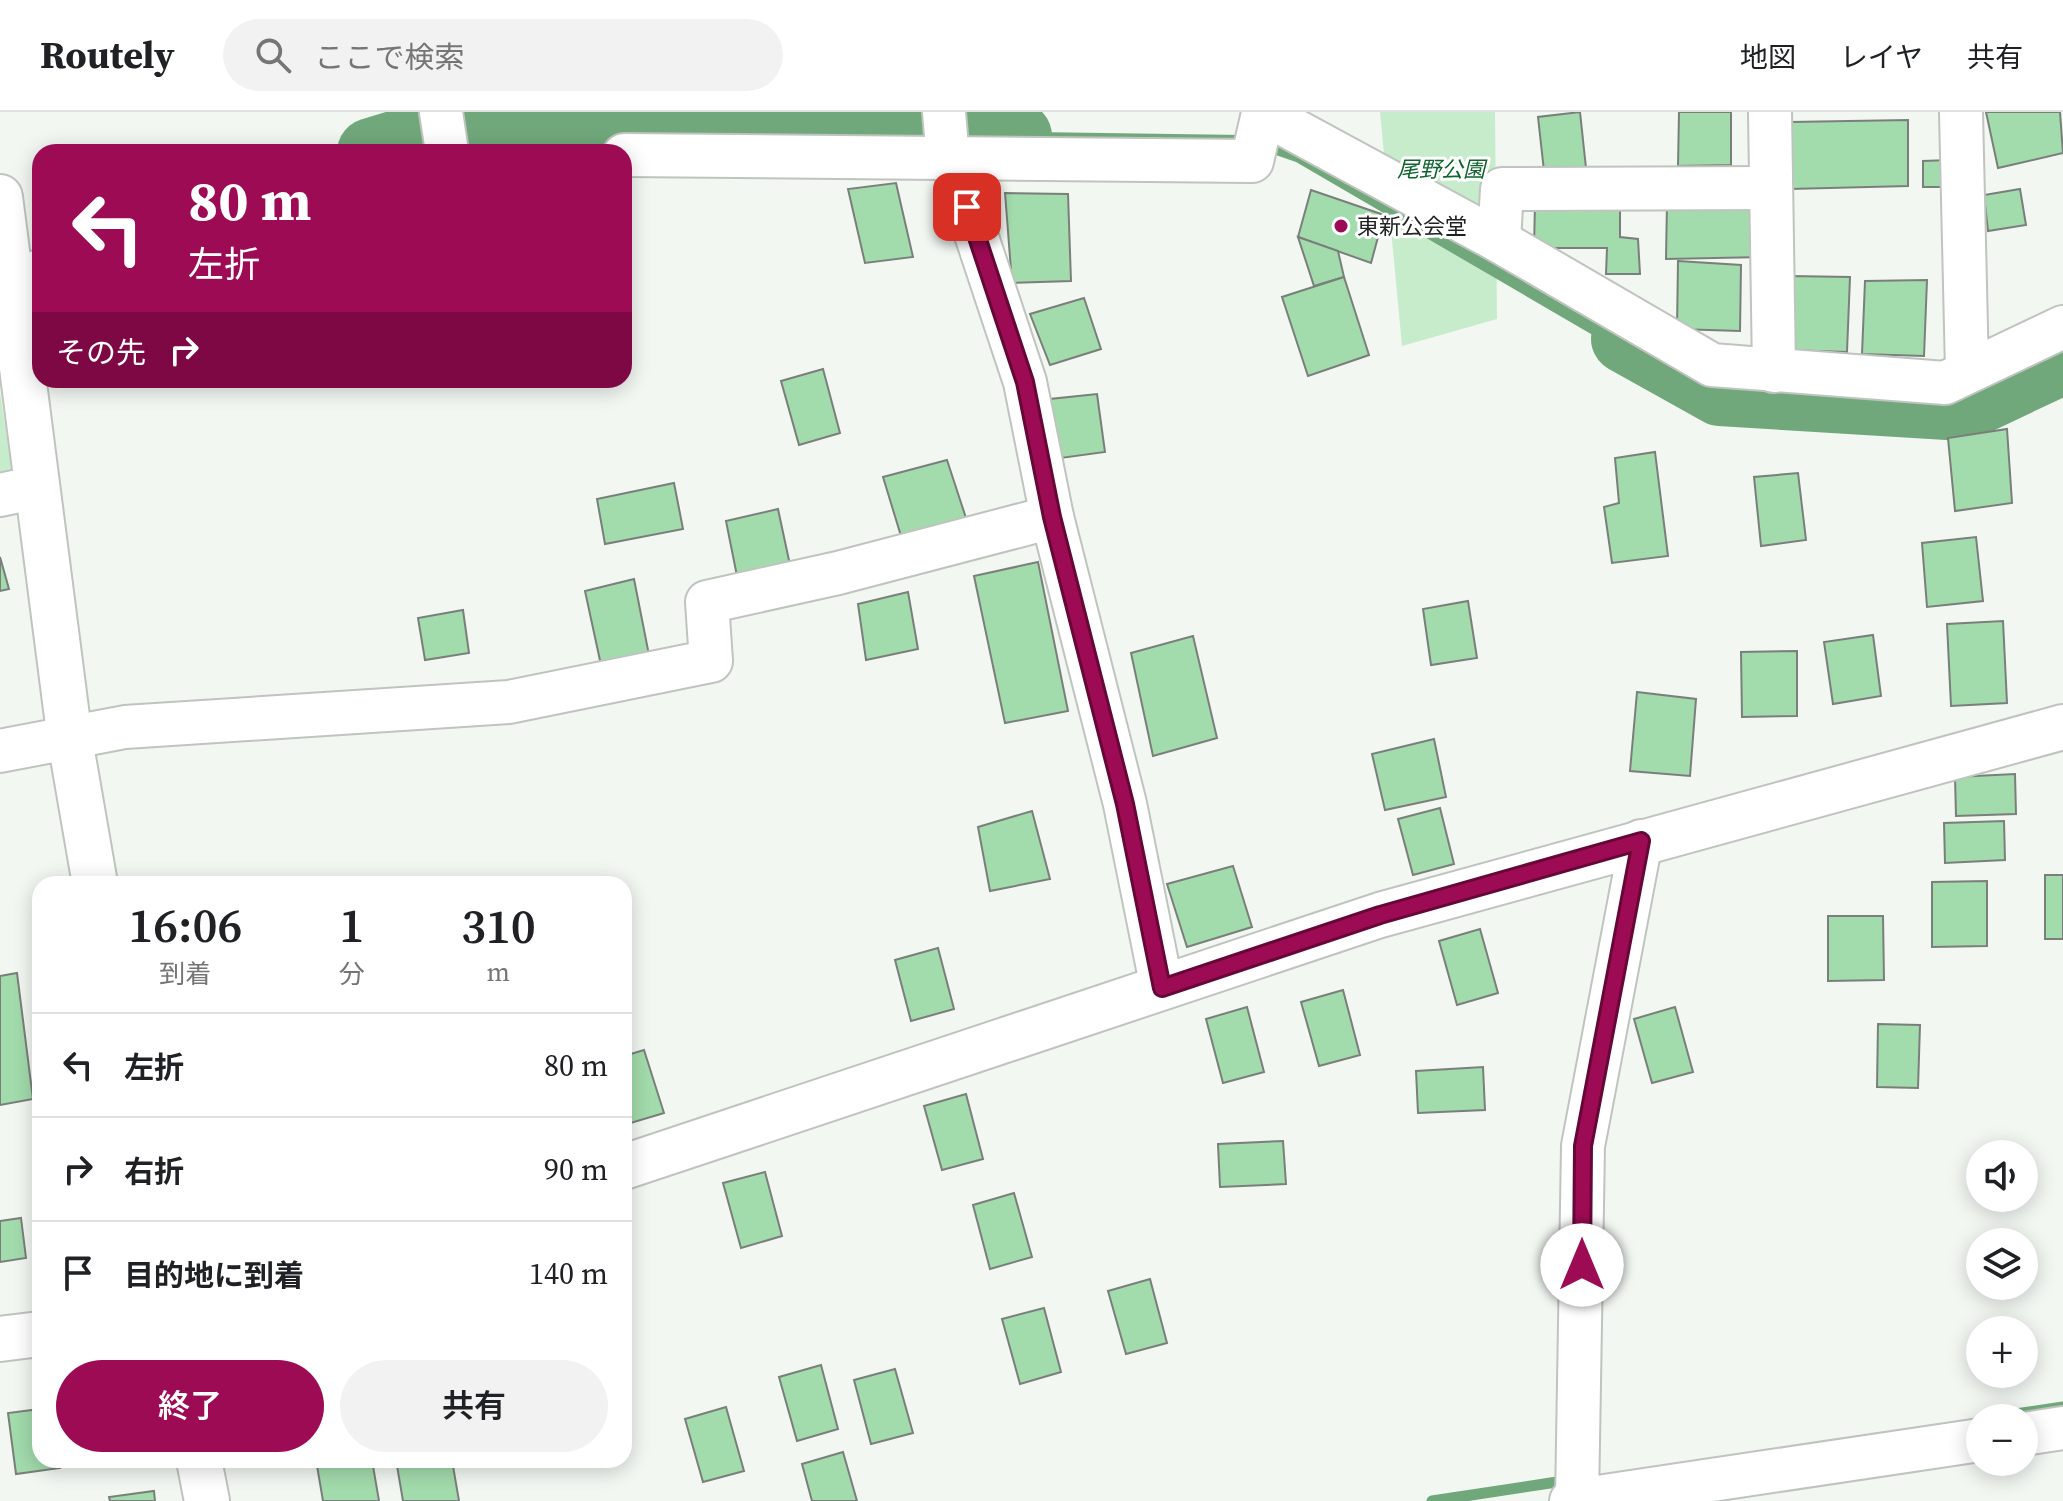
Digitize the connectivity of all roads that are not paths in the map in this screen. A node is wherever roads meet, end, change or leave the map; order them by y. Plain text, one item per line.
1 (441, 112) edge
2 (1770, 112) edge
3 (1961, 112) edge
4 (1263, 113) edge
5 (947, 134) edge
6 (446, 144) edge
7 (632, 154) edge
8 (1769, 188) junction
9 (0, 197) edge
10 (1499, 241) junction
11 (25, 276) edge
12 (2063, 327) edge
13 (1774, 371) junction
14 (1967, 371) junction
15 (19, 491) edge
16 (1052, 517) junction
17 (2063, 727) edge
18 (70, 740) junction
19 (0, 751) edge
20 (1641, 841) junction
21 (94, 876) edge
22 (1162, 988) junction
23 (632, 1164) edge
24 (32, 1335) edge
25 (0, 1339) edge
26 (2063, 1428) edge
27 (2038, 1432) edge
28 (1966, 1442) edge
29 (201, 1468) edge
30 (1576, 1500) edge
31 (207, 1501) edge

1 - 6 street
2 - 8 street
3 - 14 street
4 - 5 street
4 - 10 street
5 - 7 street
5 - 16 street
8 - 10 street
8 - 13 street
9 - 11 street
10 - 13 street
11 - 15 street
12 - 14 street
13 - 14 street
15 - 18 street
16 - 18 street
16 - 22 street
17 - 20 street
18 - 19 street
18 - 21 street
20 - 22 street
20 - 30 street
22 - 23 street
24 - 25 street
26 - 27 street
28 - 30 street
29 - 31 street

